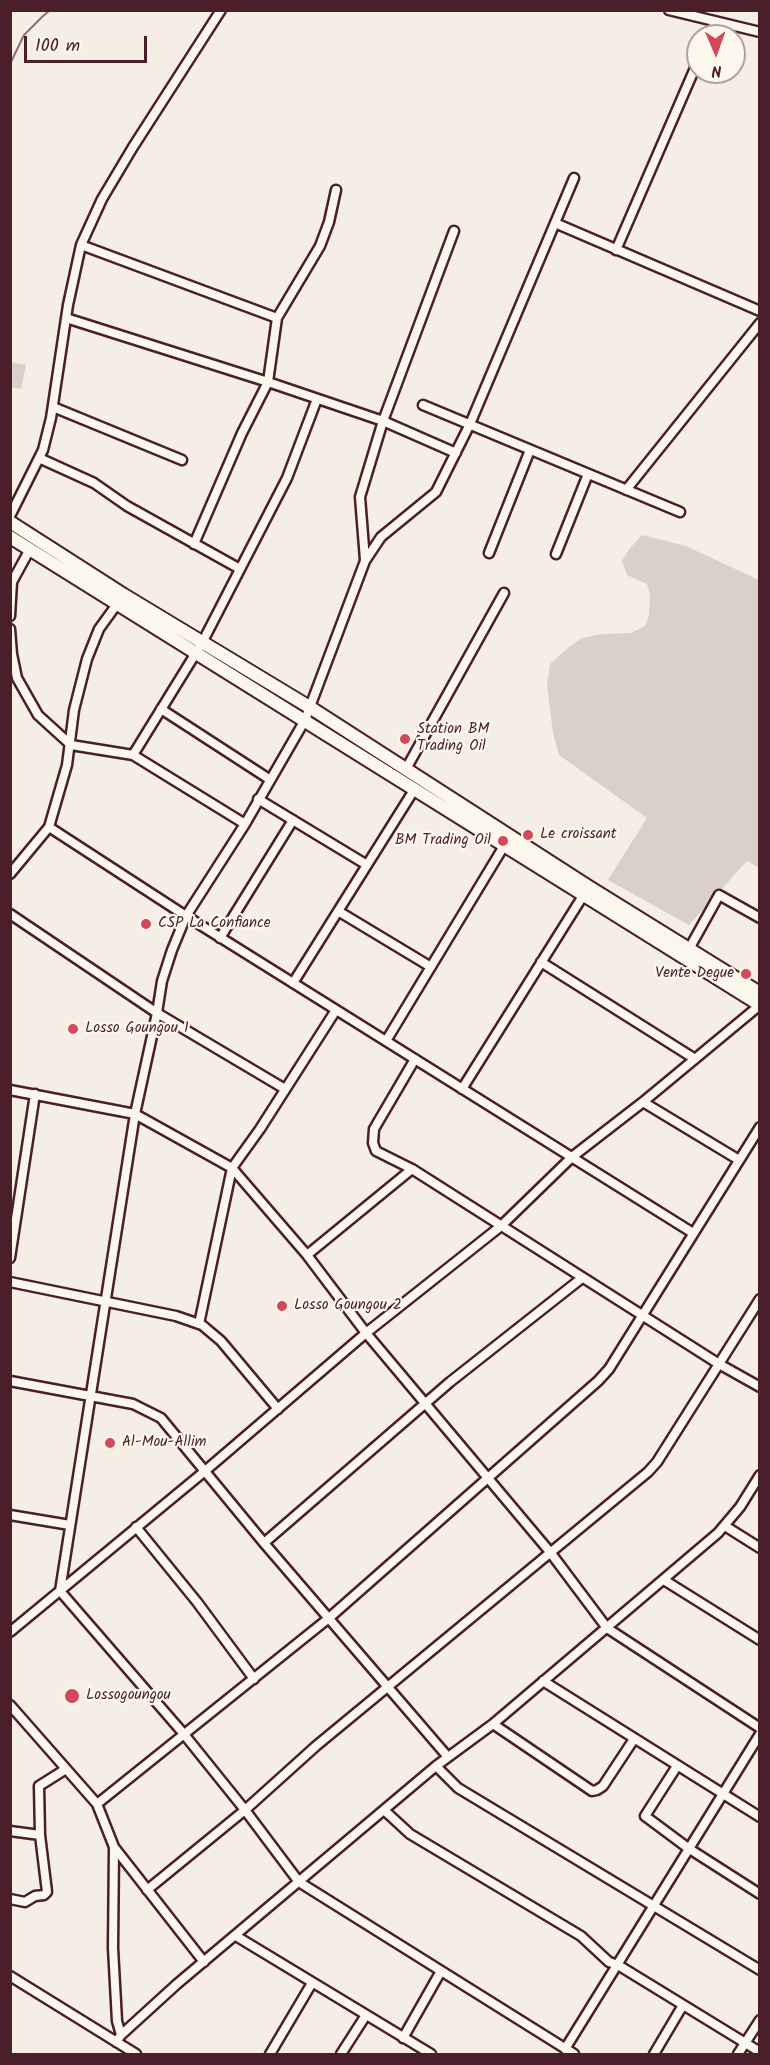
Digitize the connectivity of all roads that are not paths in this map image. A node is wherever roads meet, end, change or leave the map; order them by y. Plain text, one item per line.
1 (221, 10) edge
2 (669, 10) edge
3 (715, 21) junction
4 (714, 24) edge
5 (759, 32) edge
6 (688, 84) edge
7 (574, 178) dead end
8 (336, 190) dead end
9 (555, 223) junction
10 (454, 231) dead end
11 (81, 245) junction
12 (616, 250) junction
13 (759, 311) edge
14 (66, 318) junction
15 (277, 318) junction
16 (759, 323) edge
17 (268, 382) junction
18 (317, 399) junction
19 (423, 405) dead end
20 (53, 407) junction
21 (383, 421) junction
22 (470, 424) junction
23 (530, 450) junction
24 (456, 453) junction
25 (39, 458) junction
26 (182, 460) dead end
27 (588, 474) junction
28 (626, 490) junction
29 (680, 512) dead end
30 (10, 516) edge
31 (10, 522) edge
32 (10, 537) edge
33 (194, 544) junction
34 (30, 549) junction
35 (489, 553) dead end
36 (556, 554) dead end
37 (365, 561) junction
38 (240, 569) junction
39 (504, 593) dead end
40 (120, 599) junction
41 (10, 616) edge
42 (10, 629) edge
43 (199, 648) junction
44 (14, 675) edge
45 (311, 708) junction
46 (161, 709) junction
47 (305, 720) junction
48 (71, 745) junction
49 (133, 755) junction
50 (406, 769) junction
51 (269, 779) junction
52 (414, 790) junction
53 (258, 799) junction
54 (293, 820) junction
55 (244, 824) junction
56 (49, 827) junction
57 (507, 841) junction
58 (367, 865) junction
59 (10, 874) edge
60 (586, 891) junction
61 (338, 911) junction
62 (10, 914) edge
63 (186, 916) junction
64 (759, 918) edge
65 (220, 938) junction
66 (689, 949) junction
67 (541, 962) junction
68 (431, 968) junction
69 (292, 983) junction
70 (759, 993) edge
71 (759, 1005) edge
72 (336, 1010) junction
73 (158, 1013) junction
74 (386, 1041) junction
75 (415, 1059) junction
76 (695, 1059) junction
77 (285, 1089) junction
78 (462, 1089) junction
79 (10, 1090) edge
80 (35, 1094) junction
81 (643, 1102) junction
82 (135, 1114) junction
83 (759, 1126) edge
84 (572, 1157) junction
85 (739, 1160) junction
86 (232, 1168) junction
87 (412, 1169) junction
88 (501, 1226) junction
89 (693, 1233) junction
90 (307, 1255) junction
91 (10, 1257) edge
92 (582, 1278) junction
93 (10, 1282) edge
94 (759, 1299) edge
95 (106, 1301) junction
96 (642, 1315) junction
97 (199, 1324) junction
98 (366, 1333) junction
99 (718, 1364) junction
100 (10, 1382) edge
101 (759, 1387) edge
102 (90, 1397) junction
103 (427, 1403) junction
104 (278, 1409) junction
105 (205, 1471) junction
106 (759, 1475) edge
107 (489, 1478) junction
108 (10, 1515) edge
109 (70, 1525) junction
110 (725, 1526) junction
111 (136, 1527) junction
112 (264, 1543) junction
113 (759, 1548) edge
114 (550, 1552) junction
115 (664, 1580) junction
116 (60, 1591) junction
117 (329, 1618) junction
118 (607, 1629) junction
119 (10, 1632) edge
120 (759, 1640) edge
121 (254, 1679) junction
122 (543, 1680) junction
123 (388, 1687) junction
124 (10, 1705) edge
125 (493, 1724) junction
126 (759, 1728) edge
127 (183, 1733) junction
128 (759, 1734) edge
129 (634, 1739) junction
130 (448, 1756) junction
131 (436, 1766) junction
132 (677, 1766) junction
133 (66, 1769) junction
134 (723, 1794) junction
135 (97, 1804) junction
136 (245, 1810) junction
137 (384, 1810) junction
138 (759, 1817) edge
139 (10, 1831) edge
140 (40, 1835) junction
141 (114, 1847) junction
142 (688, 1848) junction
143 (299, 1882) junction
144 (147, 1890) junction
145 (759, 1894) edge
146 (10, 1899) edge
147 (653, 1905) junction
148 (236, 1936) junction
149 (204, 1962) junction
150 (618, 1965) junction
151 (759, 1970) edge
152 (441, 1971) junction
153 (10, 1976) edge
154 (312, 1983) junction
155 (683, 2005) junction
156 (366, 2015) junction
157 (759, 2020) edge
158 (119, 2038) junction
159 (403, 2038) junction
160 (745, 2043) junction
161 (565, 2049) junction
162 (759, 2052) edge
163 (427, 2054) edge
164 (136, 2055) edge
165 (270, 2055) edge
166 (341, 2055) edge
167 (574, 2055) edge
168 (654, 2055) edge
169 (738, 2055) edge

1 - 11 street
2 - 3 street
3 - 4 street
3 - 5 street
6 - 12 street
7 - 9 street
8 - 15 street
9 - 12 street
9 - 22 street
10 - 21 street
11 - 14 street
11 - 15 street
12 - 13 street
14 - 17 street
14 - 20 street
15 - 17 street
16 - 28 street
17 - 18 street
17 - 33 street
18 - 21 street
18 - 38 street
19 - 22 street
20 - 25 street
20 - 26 street
21 - 24 street
21 - 37 street
22 - 23 street
22 - 24 street
23 - 27 street
23 - 35 street
24 - 37 street
25 - 30 street
25 - 33 street
27 - 28 street
27 - 36 street
28 - 29 street
31 - 40 main road
32 - 34 main road
33 - 38 street
34 - 40 main road
34 - 41 street
37 - 45 street
38 - 43 street
39 - 50 street
40 - 43 main road
40 - 48 street
42 - 44 street
43 - 45 main road
43 - 46 street
43 - 47 main road
44 - 48 street
45 - 47 street
45 - 50 main road
46 - 49 street
46 - 51 street
47 - 51 street
47 - 52 main road
48 - 49 street
48 - 56 street
49 - 55 street
50 - 57 main road
51 - 53 street
52 - 57 main road
52 - 58 street
53 - 54 street
53 - 55 street
54 - 58 street
54 - 65 street
55 - 63 street
56 - 59 street
56 - 63 street
57 - 60 main road
57 - 68 street
58 - 61 street
60 - 66 main road
60 - 67 street
60 - 71 main road
61 - 68 street
61 - 69 street
62 - 73 street
63 - 65 street
63 - 73 street
64 - 66 street
65 - 69 street
66 - 70 main road
67 - 76 street
67 - 78 street
68 - 74 street
69 - 72 street
71 - 76 street
72 - 74 street
72 - 77 street
73 - 77 street
73 - 82 street
74 - 75 street
75 - 78 street
75 - 87 street
76 - 81 street
77 - 86 street
78 - 84 street
79 - 80 street
80 - 82 street
80 - 91 street
81 - 84 street
81 - 85 street
82 - 86 street
82 - 95 street
83 - 85 street
84 - 88 street
84 - 89 street
85 - 89 street
86 - 90 street
86 - 97 street
87 - 88 street
87 - 90 street
88 - 92 street
88 - 98 street
89 - 96 street
90 - 98 street
92 - 96 street
92 - 103 street
93 - 95 street
94 - 99 street
95 - 97 street
95 - 102 street
96 - 99 street
96 - 107 street
97 - 104 street
98 - 103 street
98 - 104 street
99 - 101 street
99 - 114 street
100 - 102 street
102 - 105 street
102 - 109 street
103 - 107 street
103 - 112 street
104 - 105 street
105 - 111 street
105 - 112 street
106 - 110 street
107 - 114 street
107 - 117 street
108 - 109 street
109 - 116 street
110 - 113 street
110 - 115 street
111 - 116 street
111 - 121 street
112 - 117 street
114 - 118 street
114 - 123 street
115 - 118 street
115 - 120 street
116 - 119 street
116 - 127 street
117 - 121 street
117 - 123 street
118 - 122 street
118 - 126 street
121 - 127 street
122 - 125 street
122 - 129 street
123 - 130 street
123 - 136 street
124 - 133 street
125 - 129 street
125 - 130 street
127 - 135 street
127 - 136 street
128 - 134 street
129 - 132 street
130 - 131 street
131 - 137 street
131 - 147 street
132 - 134 street
132 - 142 street
133 - 135 street
133 - 140 street
134 - 138 street
134 - 142 street
135 - 141 street
136 - 143 street
136 - 144 street
137 - 143 street
137 - 150 street
139 - 140 street
140 - 146 street
141 - 144 street
141 - 158 street
142 - 145 street
142 - 147 street
143 - 148 street
143 - 152 street
144 - 149 street
147 - 150 street
147 - 151 street
148 - 149 street
148 - 154 street
149 - 158 street
150 - 155 street
150 - 161 street
152 - 159 street
152 - 161 street
153 - 158 street
154 - 156 street
154 - 165 street
155 - 160 street
155 - 168 street
156 - 159 street
156 - 166 street
157 - 160 street
158 - 164 street
159 - 163 street
160 - 162 street
160 - 169 street
161 - 167 street

